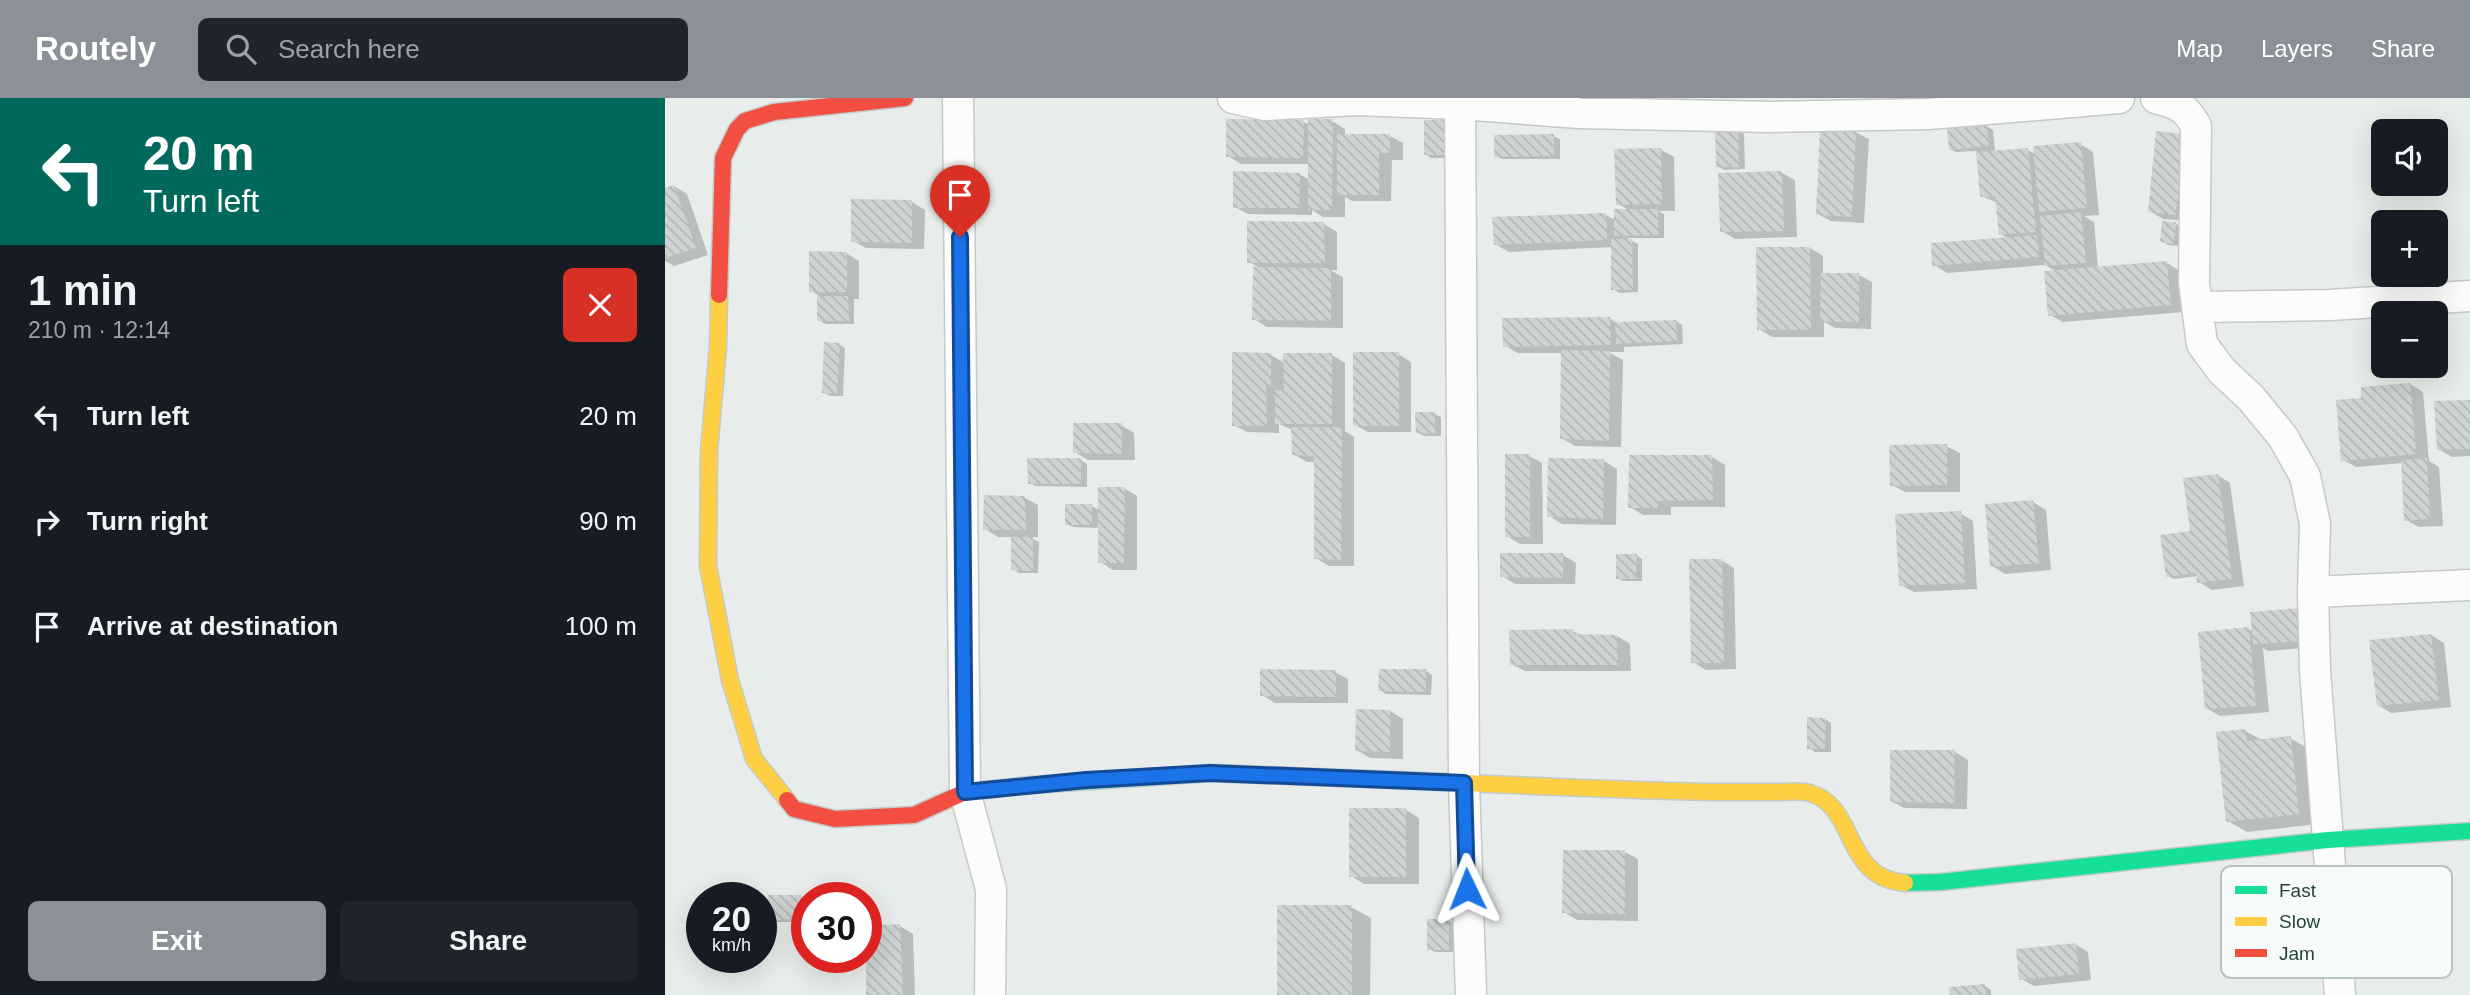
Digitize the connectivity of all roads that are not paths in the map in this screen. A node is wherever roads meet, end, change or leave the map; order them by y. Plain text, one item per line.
1 (905, 98) edge
2 (958, 98) edge
3 (1233, 98) edge
4 (2119, 98) edge
5 (2167, 100) edge
6 (1460, 101) edge
7 (2470, 296) edge
8 (2197, 307) junction
9 (2470, 585) edge
10 (2313, 592) junction
11 (1464, 783) junction
12 (965, 792) junction
13 (2470, 831) edge
14 (2328, 840) junction
15 (2330, 866) edge
16 (991, 995) edge
17 (1471, 995) edge

1 - 12 street
2 - 12 street
3 - 6 street
4 - 6 street
5 - 8 street
6 - 11 street
7 - 8 street
8 - 10 street
9 - 10 street
10 - 14 street
11 - 12 street
11 - 14 street
11 - 17 street
12 - 16 street
13 - 14 street
14 - 15 street

